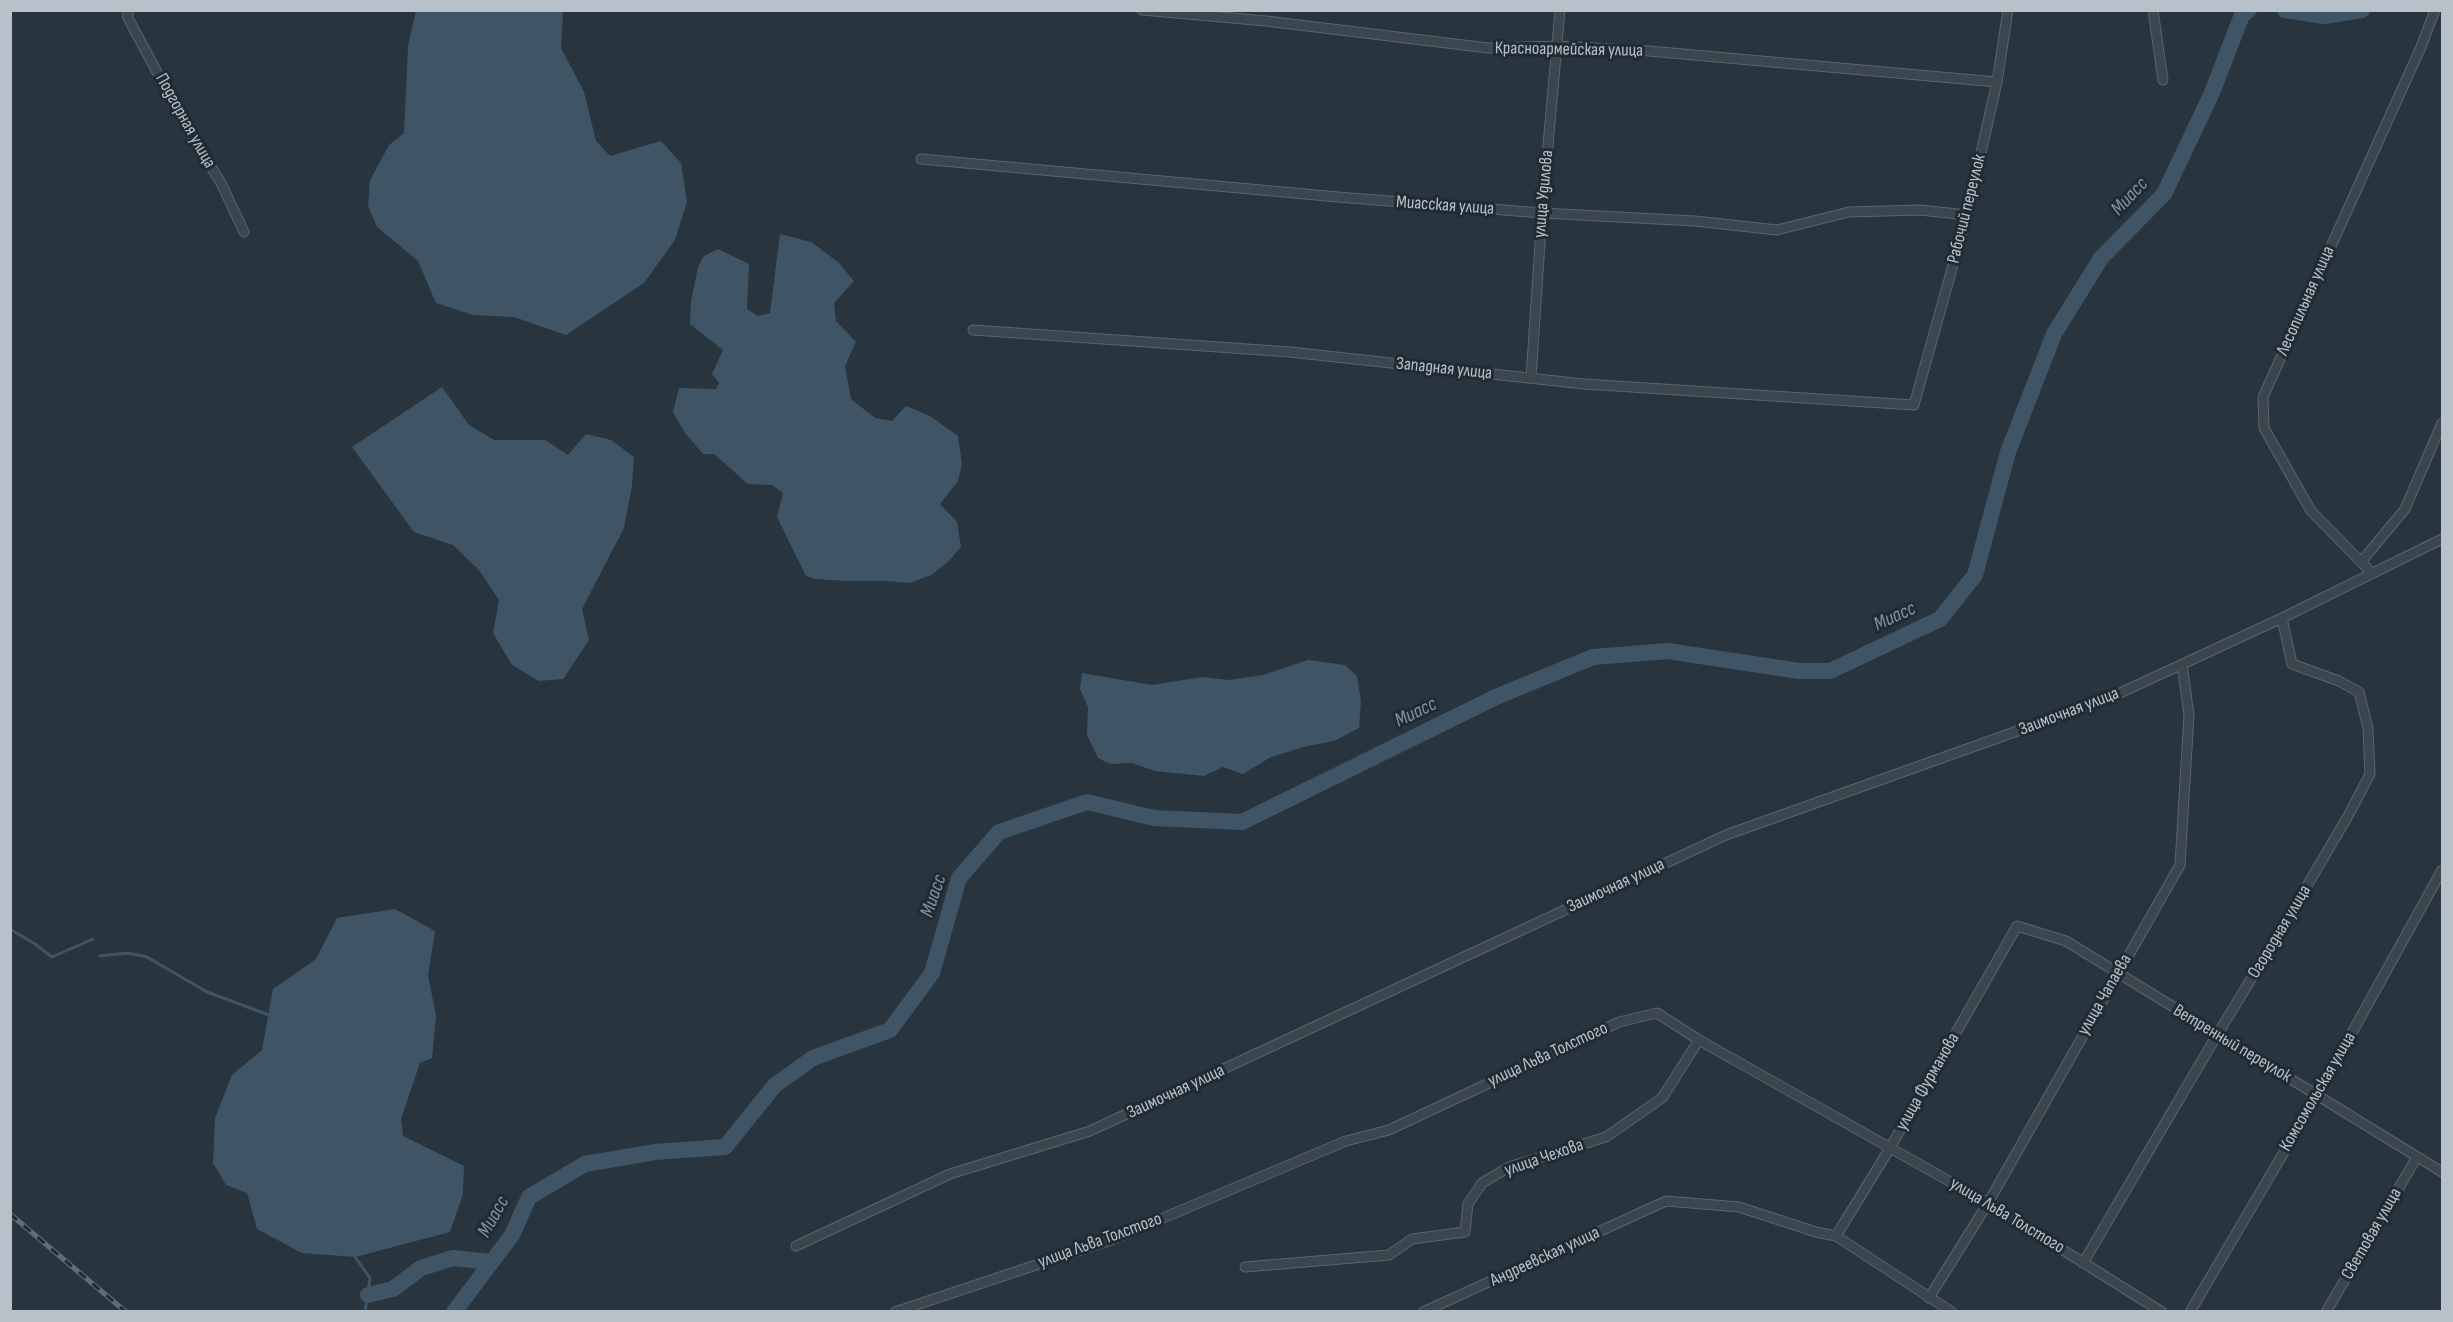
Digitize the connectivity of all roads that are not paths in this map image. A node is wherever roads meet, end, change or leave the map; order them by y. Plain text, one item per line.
1 (129, 10) edge
2 (1142, 10) edge
3 (1560, 10) edge
4 (2008, 10) edge
5 (2153, 10) edge
6 (2435, 10) edge
7 (1558, 46) junction
8 (2163, 80) dead end
9 (1997, 82) junction
10 (921, 159) dead end
11 (1542, 213) junction
12 (1966, 215) junction
13 (244, 232) dead end
14 (973, 330) dead end
15 (1531, 378) junction
16 (1914, 405) joint
17 (2442, 423) edge
18 (2442, 539) edge
19 (2361, 562) junction
20 (2372, 573) junction
21 (2282, 618) junction
22 (2182, 664) junction
23 (2442, 870) edge
24 (2017, 926) joint
25 (2117, 974) junction
26 (2217, 1035) junction
27 (1699, 1040) junction
28 (2317, 1096) junction
29 (1890, 1148) junction
30 (2417, 1157) junction
31 (2442, 1172) edge
32 (1988, 1203) junction
33 (1836, 1236) junction
34 (796, 1246) dead end
35 (2083, 1263) junction
36 (1245, 1267) dead end
37 (1929, 1298) junction
38 (895, 1311) edge
39 (1423, 1311) edge
40 (1952, 1311) edge
41 (2162, 1311) edge
42 (2190, 1311) edge
43 (2326, 1311) edge

1 - 13 street, Подгорная улица
2 - 7 street, Красноармейская улица
3 - 7 street, улица Удилова
4 - 9 street, Рабочий переулок
5 - 8 street
6 - 19 street, Лесопильная улица
7 - 9 street, Красноармейская улица
7 - 11 street, улица Удилова
9 - 12 street, Рабочий переулок
10 - 11 street, Миасская улица
11 - 12 street, Миасская улица
11 - 15 street, улица Удилова
12 - 16 street, Рабочий переулок
14 - 15 street, Западная улица
15 - 16 street, Западная улица
17 - 19 street
18 - 20 street, Заимочная улица
19 - 20 street, Лесопильная улица
20 - 21 street, Заимочная улица
21 - 22 street, Заимочная улица
21 - 26 street, Огородная улица
22 - 25 street, улица Чапаева
22 - 34 street, Заимочная улица
23 - 28 street, Комсомольская улица
24 - 25 street, Ветренный переулок
24 - 29 street, улица Фурманова
25 - 26 street, Ветренный переулок
25 - 32 street, улица Чапаева
26 - 28 street, Ветренный переулок
26 - 35 street, Огородная улица
27 - 29 street, улица Льва Толстого
27 - 36 street, улица Чехова
27 - 38 street, улица Льва Толстого
28 - 30 street, Ветренный переулок
28 - 42 street, Комсомольская улица
29 - 32 street, улица Льва Толстого
29 - 33 street, улица Фурманова
30 - 31 street, Ветренный переулок
30 - 43 street, Световая улица
32 - 35 street, улица Льва Толстого
32 - 37 street, улица Чапаева
33 - 37 street
33 - 39 street, Андреевская улица
35 - 41 street, улица Льва Толстого
37 - 40 street

